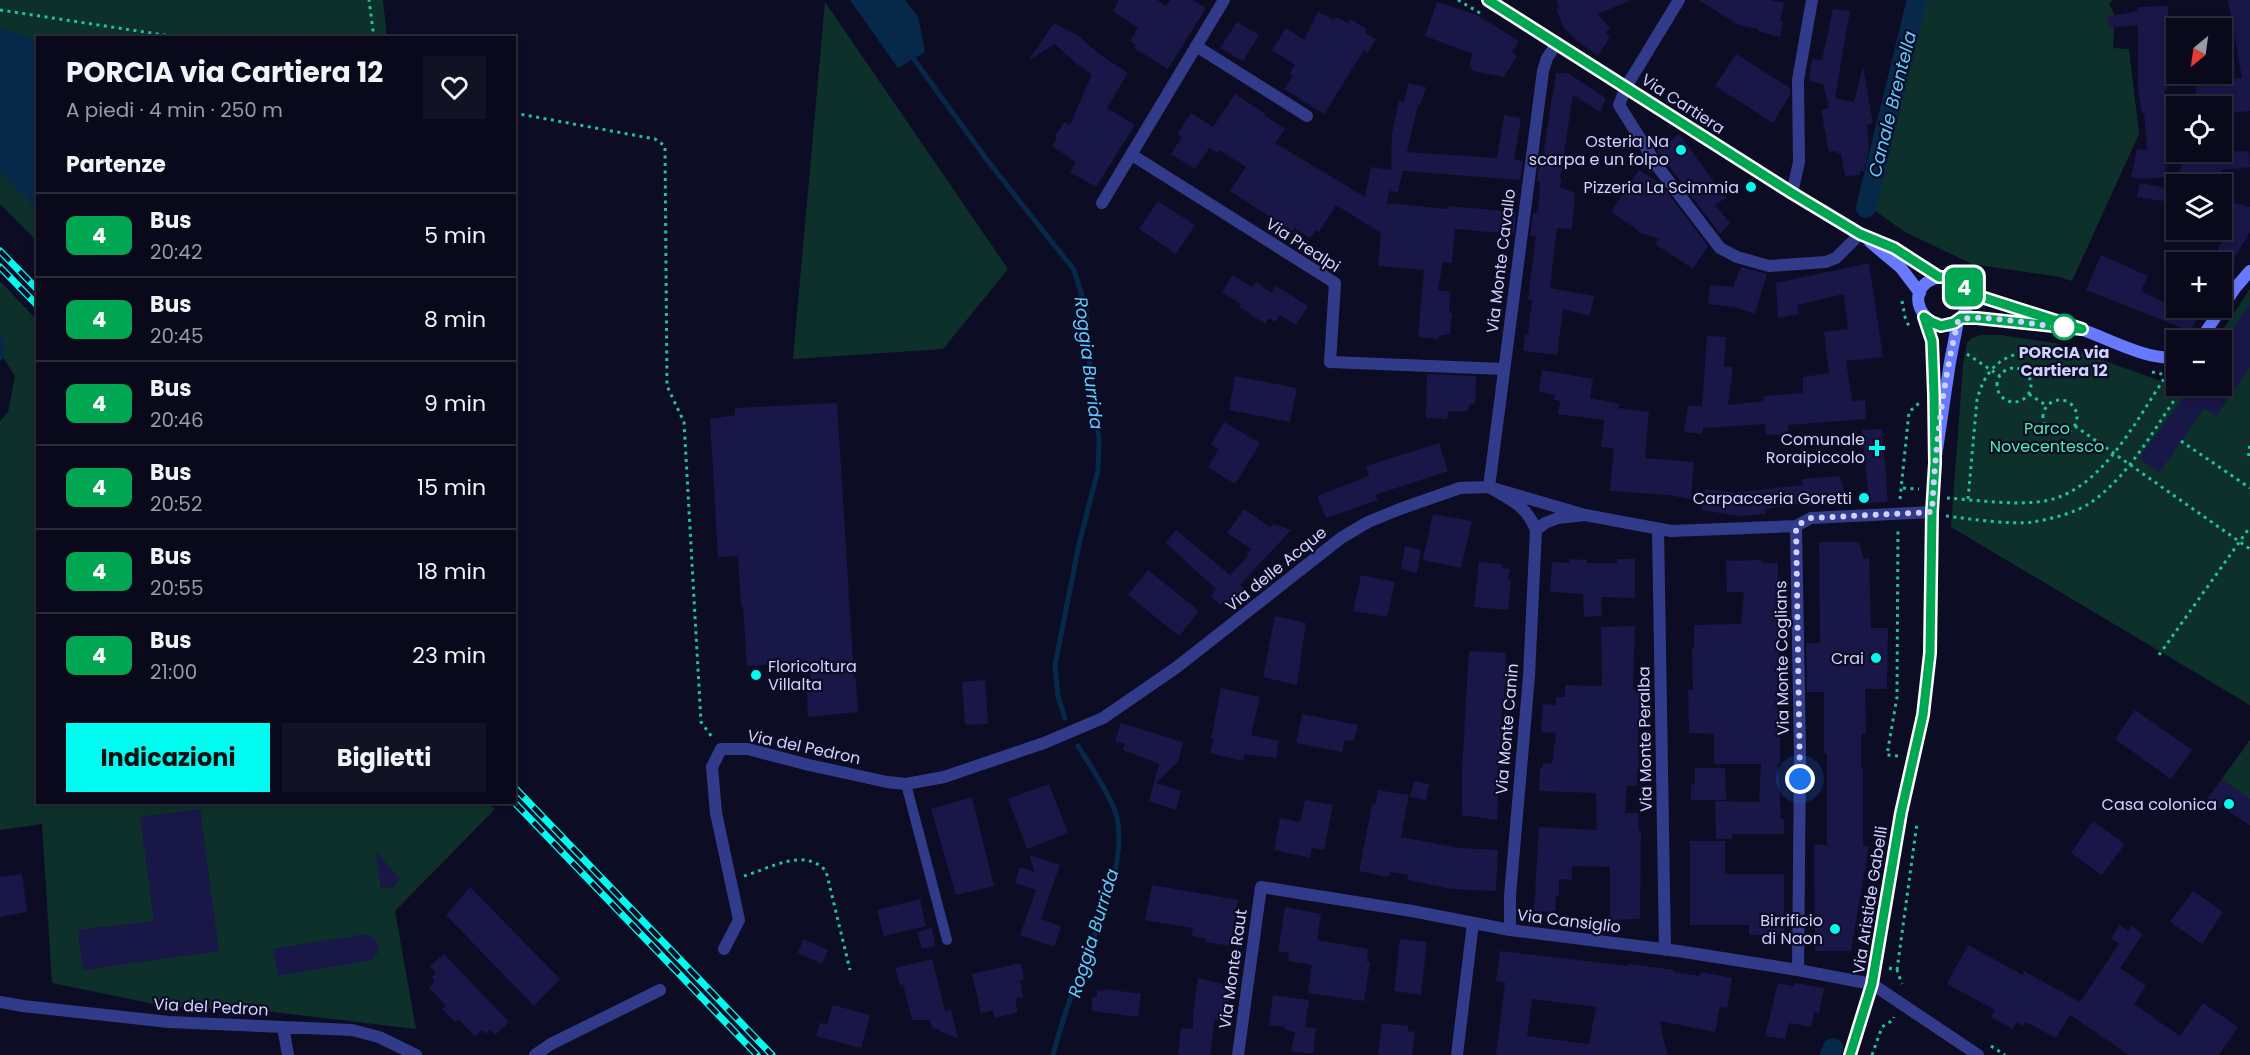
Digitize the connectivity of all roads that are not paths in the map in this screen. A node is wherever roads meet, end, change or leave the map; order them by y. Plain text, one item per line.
1 (1224, 0) edge
2 (1489, 0) edge
3 (1679, 0) edge
4 (1812, 0) edge
5 (1557, 43) junction
6 (1196, 46) junction
7 (1626, 87) junction
8 (1307, 116) dead end
9 (1132, 155) junction
10 (1792, 193) junction
11 (1102, 203) dead end
12 (1860, 234) junction
13 (2250, 271) edge
14 (1939, 277) junction
15 (1963, 287) junction
16 (1920, 293) junction
17 (1924, 317) junction
18 (1959, 319) junction
19 (2082, 329) junction
20 (2207, 330) edge
21 (2166, 357) edge
22 (1504, 369) junction
23 (1935, 463) junction
24 (1489, 487) junction
25 (1932, 512) junction
26 (1585, 515) junction
27 (1796, 526) junction
28 (1658, 529) junction
29 (1536, 531) junction
30 (1103, 718) joint
31 (906, 784) junction
32 (1261, 887) joint
33 (1473, 922) junction
34 (1510, 930) junction
35 (947, 940) dead end
36 (724, 949) dead end
37 (1665, 950) junction
38 (1798, 970) junction
39 (1872, 984) junction
40 (660, 990) dead end
41 (0, 1002) edge
42 (283, 1027) junction
43 (288, 1055) edge
44 (416, 1055) edge
45 (536, 1055) edge
46 (1238, 1055) edge
47 (1457, 1055) edge
48 (1850, 1055) edge
49 (1978, 1055) edge

1 - 6 street
2 - 5 main road, Via Cartiera
3 - 7 street
4 - 10 street
5 - 7 main road, Via Cartiera
5 - 22 street, Via Monte Cavallo
6 - 8 street
6 - 9 street
7 - 10 main road, Via Cartiera
7 - 12 street
9 - 11 street
9 - 22 street, Via Prealpi
10 - 12 main road, Via Cartiera
12 - 14 main road, Via Cartiera
12 - 16 main road, Via Cartiera
13 - 20 main road
14 - 15 main road, Via Cartiera
14 - 16 main road
15 - 18 main road
15 - 19 main road, Via Cartiera
16 - 17 main road, Via Cartiera
17 - 18 main road, Via Cartiera
17 - 23 main road, Via Aristide Gabelli
18 - 19 main road, Via Cartiera
18 - 23 main road, Via Aristide Gabelli
19 - 21 main road, Via Cartiera
22 - 24 street, Via Monte Cavallo
23 - 25 main road, Via Aristide Gabelli
24 - 26 street, Via delle Acque
24 - 29 street
24 - 30 street, Via delle Acque
25 - 27 street, Via delle Acque
25 - 39 main road, Via Aristide Gabelli
26 - 28 street, Via delle Acque
26 - 29 street, Via delle Acque
27 - 28 street, Via delle Acque
27 - 38 street, Via Monte Coglians
28 - 37 street, Via Monte Peralba
29 - 34 street, Via Monte Canin
30 - 31 street, Via del Pedron
31 - 35 lane
31 - 36 street, Via del Pedron
32 - 33 street, Via Cansiglio
32 - 46 street, Via Monte Raut
33 - 34 street, Via Cansiglio
33 - 47 street
34 - 37 street, Via Cansiglio
37 - 38 street, Via Cansiglio
38 - 39 street, Via Cansiglio
39 - 48 main road, Via Aristide Gabelli
39 - 49 street
40 - 45 street
41 - 42 street, Via del Pedron
42 - 43 street
42 - 44 street, Via del Pedron

